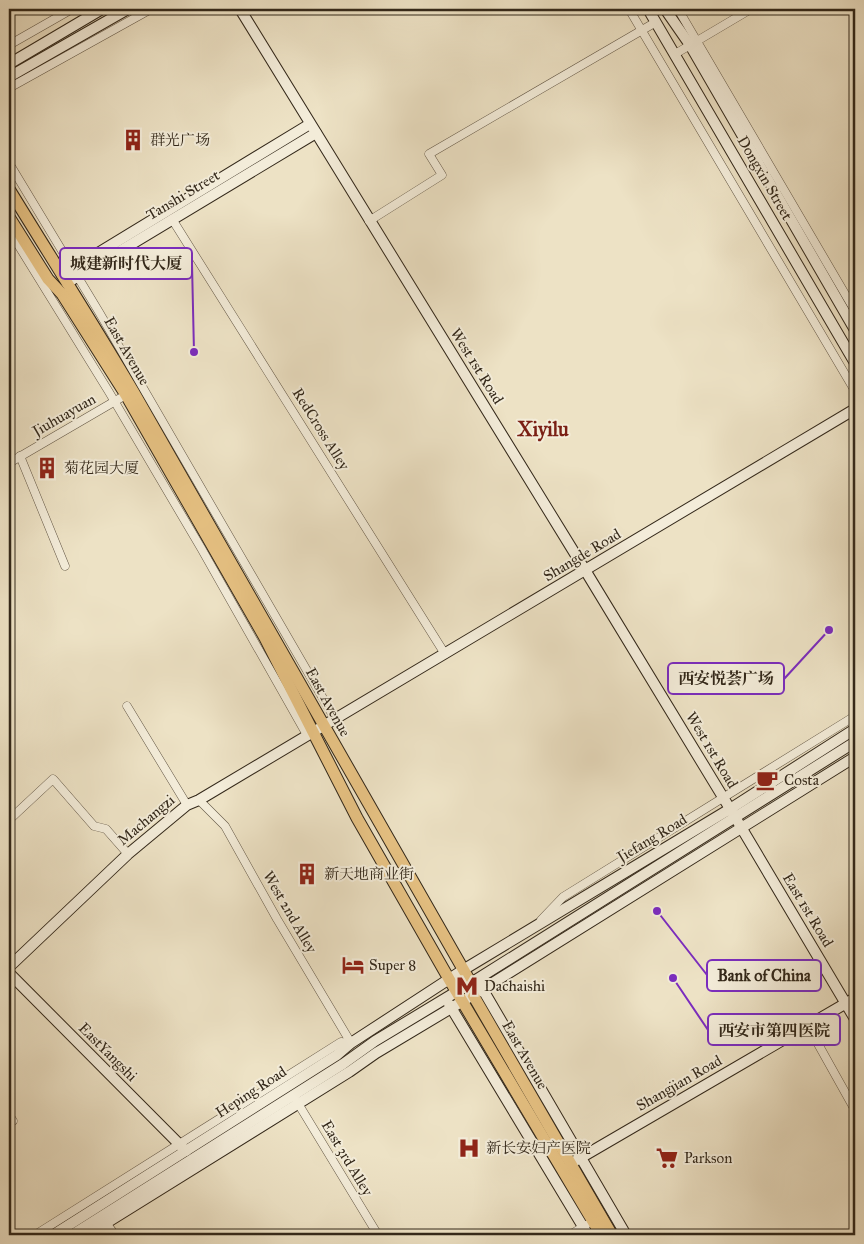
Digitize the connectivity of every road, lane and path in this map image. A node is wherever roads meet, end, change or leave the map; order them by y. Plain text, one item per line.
1 (72, 9) edge
2 (102, 9) edge
3 (128, 9) edge
4 (151, 9) edge
5 (240, 9) edge
6 (629, 9) edge
7 (648, 9) edge
8 (665, 9) edge
9 (678, 9) edge
10 (751, 9) edge
11 (656, 22) junction
12 (641, 31) junction
13 (693, 43) junction
14 (9, 45) edge
15 (675, 54) junction
16 (9, 64) edge
17 (9, 77) edge
18 (9, 88) edge
19 (313, 128) junction
20 (9, 162) edge
21 (9, 188) edge
22 (9, 217) edge
23 (172, 219) junction
24 (370, 221) junction
25 (9, 230) edge
26 (76, 272) junction
27 (64, 279) junction
28 (855, 311) edge
29 (855, 330) edge
30 (855, 363) edge
31 (855, 392) edge
32 (130, 393) junction
33 (115, 401) junction
34 (855, 409) edge
35 (20, 456) junction
36 (9, 463) edge
37 (65, 566) dead end
38 (585, 570) junction
39 (445, 654) junction
40 (127, 706) dead end
41 (855, 716) edge
42 (335, 719) junction
43 (324, 725) junction
44 (855, 729) edge
45 (309, 733) junction
46 (855, 742) edge
47 (855, 756) edge
48 (723, 798) junction
49 (199, 800) junction
50 (187, 805) junction
51 (732, 813) junction
52 (9, 820) edge
53 (742, 828) junction
54 (128, 854) junction
55 (534, 927) junction
56 (9, 967) edge
57 (466, 968) junction
58 (9, 974) edge
59 (449, 979) junction
60 (474, 981) junction
61 (438, 987) junction
62 (469, 994) junction
63 (445, 999) junction
64 (851, 1001) edge
65 (451, 1008) junction
66 (855, 1019) edge
67 (808, 1026) junction
68 (351, 1043) junction
69 (295, 1099) junction
70 (855, 1110) edge
71 (183, 1148) junction
72 (581, 1158) junction
73 (570, 1164) junction
74 (101, 1216) junction
75 (588, 1228) edge
76 (35, 1235) edge
77 (53, 1235) edge
78 (72, 1235) edge
79 (86, 1235) edge
80 (114, 1235) edge
81 (378, 1235) edge
82 (570, 1235) edge
83 (600, 1235) edge
84 (612, 1235) edge
85 (626, 1235) edge

1 - 14 street
2 - 16 main road
3 - 17 main road
4 - 18 street
5 - 19 main road, West 1st Road
6 - 12 street
7 - 11 main road, Dongxin Street
8 - 13 main road, Dongxin Street
9 - 13 street
10 - 13 street
11 - 12 street
11 - 15 main road, Dongxin Street
12 - 24 street
12 - 31 street
13 - 15 street
13 - 28 street
13 - 29 main road, Dongxin Street
15 - 30 main road, Dongxin Street
19 - 23 main road, Tanshi Street
19 - 24 main road, West 1st Road
19 - 26 main road, Tanshi Street
20 - 26 street
21 - 27 main road, East Avenue
22 - 32 main road, East Avenue
23 - 26 main road, Tanshi Street
23 - 39 street, RedCross Alley
24 - 38 main road, West 1st Road
25 - 33 street
26 - 27 main road, Tanshi Street
26 - 42 street
27 - 32 main road, East Avenue
32 - 33 street, Jiuhuayuan
32 - 43 main road, East Avenue
32 - 45 main road, East Avenue
33 - 35 street, Jiuhuayuan
33 - 45 street
34 - 38 main road, Shangde Road
35 - 36 street, Jiuhuayuan
35 - 37 street
38 - 39 main road, Shangde Road
38 - 48 main road, West 1st Road
39 - 42 main road, Shangde Road
40 - 50 street
41 - 48 street
42 - 43 main road, Shangde Road
43 - 45 main road, Machangzi
43 - 57 main road, East Avenue
44 - 51 main road, Jiefang Road
45 - 49 main road, Machangzi
45 - 59 main road, East Avenue
46 - 51 main road, Jiefang Road
47 - 53 main road
48 - 51 main road, West 1st Road
48 - 55 street
49 - 50 main road, Machangzi
49 - 68 street, West 2nd Alley
50 - 54 main road, Machangzi
51 - 53 main road, East 1st Road
51 - 55 main road, Jiefang Road
51 - 60 main road, Jiefang Road
52 - 54 street
53 - 62 main road
53 - 64 main road, East 1st Road
54 - 56 main road, Machangzi
55 - 57 main road, Jiefang Road
57 - 59 main road, Heping Road
57 - 60 main road, East Avenue
58 - 71 main road, EastYangshi
59 - 61 main road, Heping Road
59 - 62 main road, East Avenue
60 - 62 main road, East Avenue
61 - 63 main road
61 - 68 main road, Heping Road
62 - 63 main road, Heping Road
62 - 65 main road
62 - 72 main road
62 - 73 main road, East Avenue
62 - 75 main road, East Avenue
63 - 65 main road
63 - 69 main road, Heping Road
64 - 66 main road, East 1st Road
64 - 67 main road, Shangjian Road
65 - 69 main road
65 - 75 main road
67 - 70 street
67 - 72 main road, Shangjian Road
68 - 71 main road, Heping Road
69 - 74 main road, Heping Road
69 - 81 street, East 3rd Alley
71 - 74 main road, Heping Road
71 - 76 street
72 - 73 main road, Shangjian Road
72 - 85 main road
73 - 84 main road, East Avenue
74 - 77 main road, Heping Road
74 - 78 main road, Heping Road
74 - 79 main road
74 - 80 street
75 - 82 street
75 - 83 main road, East Avenue

